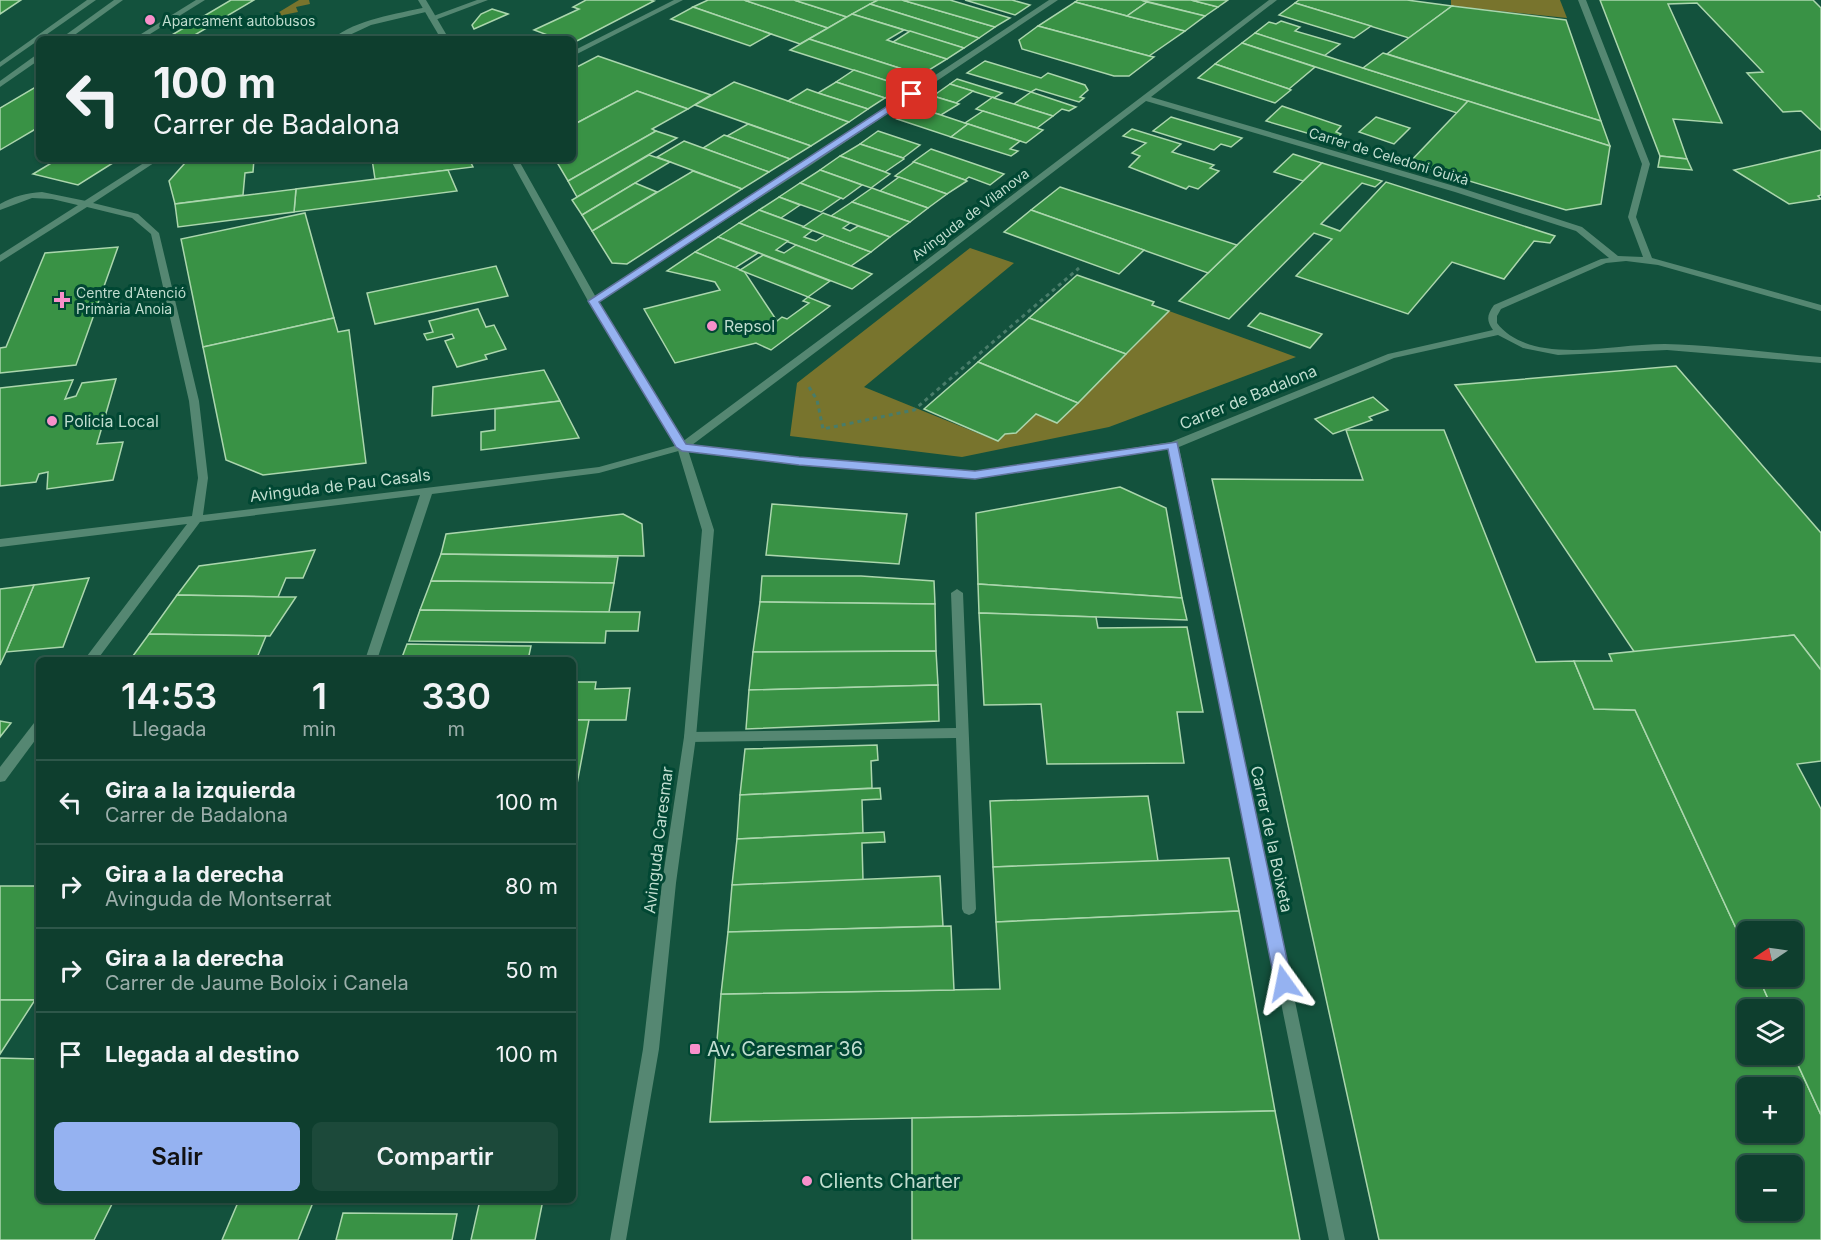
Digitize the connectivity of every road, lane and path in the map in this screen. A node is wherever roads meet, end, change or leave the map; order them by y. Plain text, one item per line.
1 (92, 0) edge
2 (119, 0) edge
3 (201, 0) edge
4 (422, 0) edge
5 (484, 0) edge
6 (679, 0) edge
7 (1054, 0) edge
8 (1273, 0) edge
9 (1582, 0) edge
10 (427, 9) junction
11 (432, 18) junction
12 (41, 36) edge
13 (68, 36) edge
14 (142, 36) edge
15 (340, 36) edge
16 (443, 36) edge
17 (36, 40) edge
18 (576, 52) edge
19 (36, 59) edge
20 (0, 65) edge
21 (36, 68) edge
22 (0, 71) edge
23 (16, 73) junction
24 (0, 85) edge
25 (1146, 98) junction
26 (151, 162) edge
27 (516, 162) edge
28 (86, 204) junction
29 (0, 207) edge
30 (1615, 258) junction
31 (0, 259) edge
32 (1648, 259) junction
33 (1079, 268) dead end
34 (593, 301) junction
35 (1821, 308) edge
36 (1499, 332) junction
37 (1821, 360) edge
38 (782, 372) junction
39 (1173, 444) junction
40 (682, 447) junction
41 (427, 491) junction
42 (197, 519) junction
43 (0, 543) edge
44 (957, 593) dead end
45 (92, 657) edge
46 (372, 657) edge
47 (36, 730) edge
48 (962, 733) junction
49 (690, 737) junction
50 (0, 777) edge
51 (969, 909) dead end
52 (618, 1240) edge
53 (1337, 1240) edge

1 - 12 street
2 - 13 street
3 - 14 street
4 - 10 street
5 - 11 street
6 - 18 street
7 - 34 street
8 - 25 street, Avinguda de Vilanova
9 - 32 street
10 - 11 street
10 - 15 street
11 - 16 street
17 - 20 street
19 - 23 street
21 - 23 street
22 - 23 street
23 - 24 street
25 - 30 street, Carrer de Celedoni Guixà
25 - 38 street, Avinguda de Vilanova
26 - 28 street
27 - 34 street, Avinguda Caresmar
28 - 29 street
28 - 31 street
28 - 42 street
30 - 32 street
30 - 36 street
32 - 35 street
33 - 38 path
34 - 40 street, Avinguda Caresmar
36 - 37 street
36 - 39 street, Carrer de Badalona
38 - 40 street, Avinguda de Vilanova
39 - 40 street, Carrer de Badalona
39 - 53 street, Carrer de la Boixeta
40 - 41 street, Avinguda de Pau Casals
40 - 49 street, Avinguda Caresmar
41 - 42 street, Avinguda de Pau Casals
41 - 46 street
42 - 43 street, Avinguda de Pau Casals
42 - 45 street
44 - 48 street
47 - 50 street
48 - 49 street
48 - 51 street
49 - 52 street, Avinguda Caresmar

